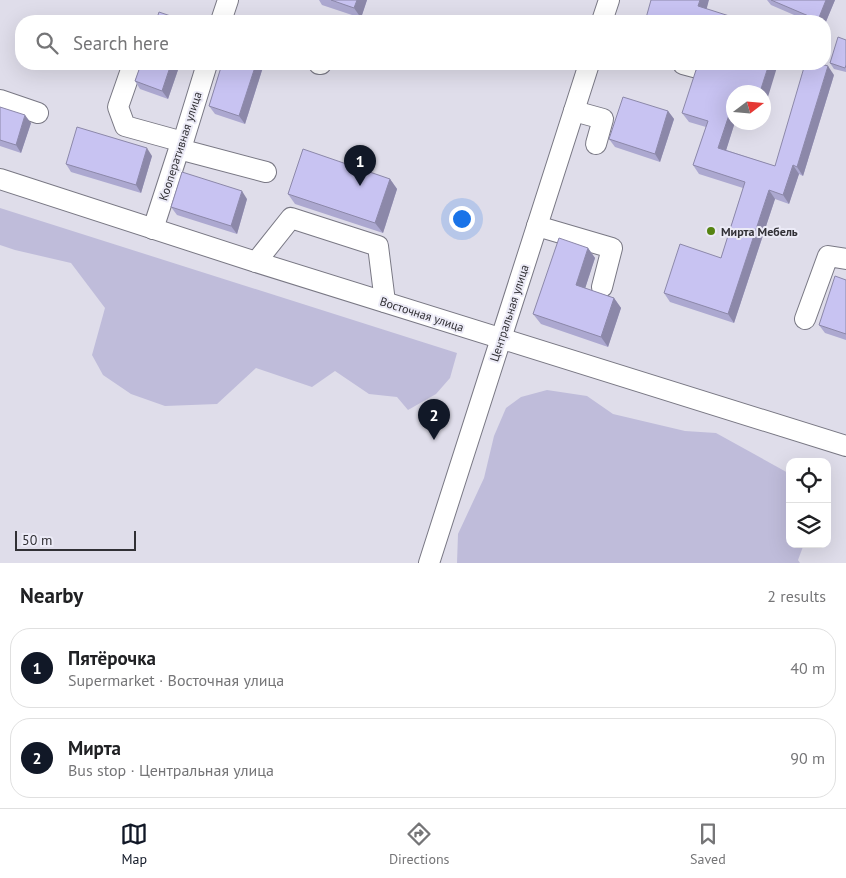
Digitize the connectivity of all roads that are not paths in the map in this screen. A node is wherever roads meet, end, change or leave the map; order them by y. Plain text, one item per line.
1 (228, 0) edge
2 (609, 0) edge
3 (223, 15) edge
4 (604, 15) edge
5 (131, 70) edge
6 (205, 70) edge
7 (587, 70) edge
8 (0, 100) edge
9 (574, 112) junction
10 (38, 113) dead end
11 (596, 144) dead end
12 (181, 145) junction
13 (266, 172) dead end
14 (0, 179) edge
15 (537, 226) junction
16 (153, 229) junction
17 (846, 260) edge
18 (256, 262) junction
19 (602, 286) dead end
20 (385, 302) junction
21 (804, 319) dead end
22 (501, 339) junction
23 (846, 446) edge
24 (429, 563) edge

1 - 3 street
2 - 4 street
5 - 12 street
6 - 12 street, Кооперативная улица
7 - 9 street, Центральная улица
8 - 10 street
9 - 11 street
9 - 15 street, Центральная улица
12 - 13 street
12 - 16 street, Кооперативная улица
14 - 16 street, Восточная улица
15 - 19 street
15 - 22 street, Центральная улица
16 - 18 street, Восточная улица
17 - 21 street
18 - 20 street, Восточная улица
18 - 20 street
20 - 22 street, Восточная улица
22 - 23 street, Восточная улица
22 - 24 street, Центральная улица

